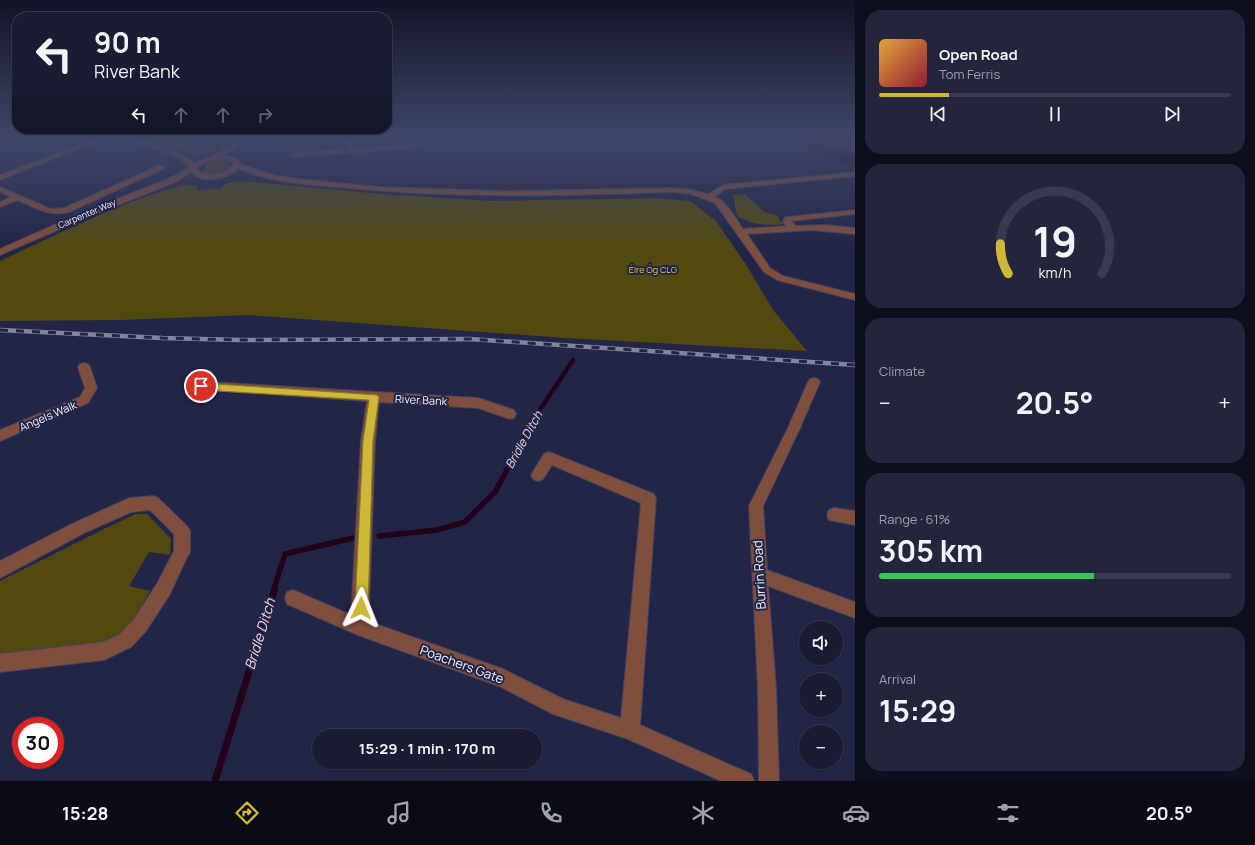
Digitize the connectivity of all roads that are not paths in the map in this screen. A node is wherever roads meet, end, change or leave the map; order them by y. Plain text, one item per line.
1 (144, 175) edge
2 (182, 175) edge
3 (211, 175) edge
4 (256, 175) edge
5 (840, 175) edge
6 (206, 176) joint
7 (268, 176) joint
8 (176, 179) junction
9 (0, 189) edge
10 (18, 197) junction
11 (709, 197) junction
12 (0, 205) edge
13 (855, 212) edge
14 (795, 229) junction
15 (855, 231) edge
16 (740, 232) junction
17 (0, 252) edge
18 (855, 297) edge
19 (84, 367) dead end
20 (207, 374) dead end
21 (814, 382) dead end
22 (374, 397) junction
23 (510, 414) dead end
24 (0, 436) edge
25 (538, 475) dead end
26 (834, 514) dead end
27 (855, 518) edge
28 (0, 570) edge
29 (759, 575) junction
30 (293, 598) dead end
31 (855, 610) edge
32 (358, 626) junction
33 (0, 664) edge
34 (630, 730) junction
35 (744, 781) edge
36 (769, 781) edge

1 - 10 street
2 - 8 street, Carpenter Way
3 - 6 street, Carpenter Way
4 - 7 street, Carpenter Way
5 - 11 street
6 - 8 street, Carpenter Way
7 - 11 street
8 - 17 street, Carpenter Way
9 - 10 street
10 - 12 street
11 - 16 street
13 - 14 street
14 - 15 street
14 - 16 street
16 - 18 street
19 - 24 street, Angels Walk
20 - 22 street, River Bank
21 - 29 street, Burrin Road
22 - 23 street, River Bank
22 - 32 street
25 - 34 street
26 - 27 street
28 - 33 street
29 - 31 street
29 - 36 street, Burrin Road
30 - 32 street, Poachers Gate
32 - 34 street, Poachers Gate
34 - 35 street, Poachers Gate

